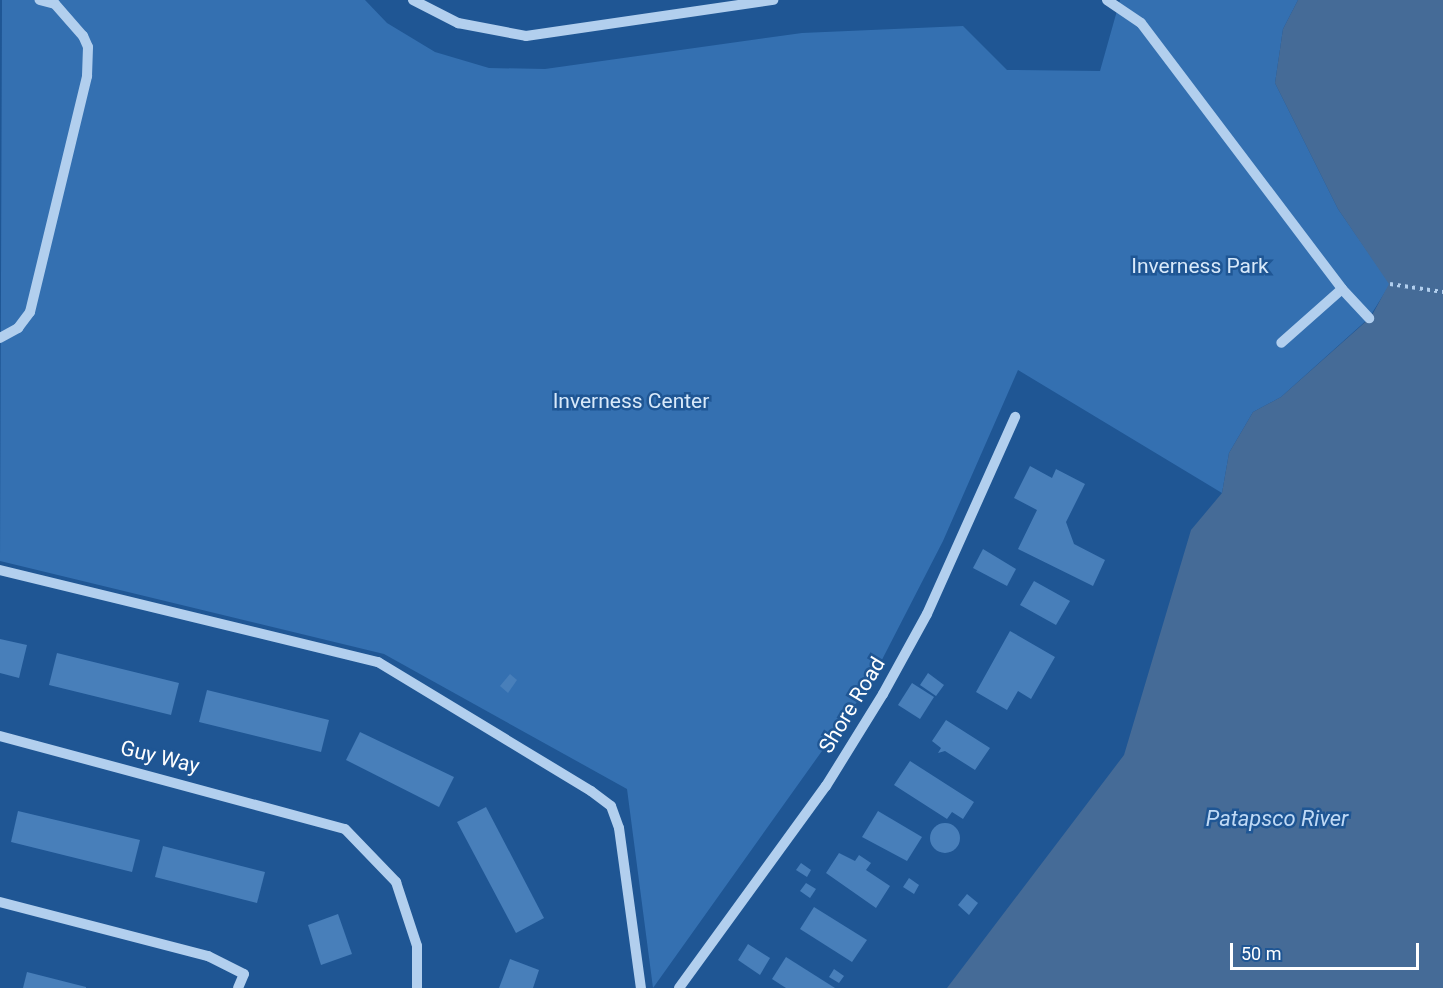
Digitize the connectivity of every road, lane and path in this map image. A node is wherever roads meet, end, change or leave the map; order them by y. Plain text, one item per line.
1 (40, 0) edge
2 (413, 0) edge
3 (773, 0) edge
4 (1107, 0) edge
5 (1390, 284) dead end
6 (1342, 289) junction
7 (1443, 292) edge
8 (1369, 318) dead end
9 (0, 338) edge
10 (1281, 343) dead end
11 (1015, 417) dead end
12 (0, 570) edge
13 (0, 736) edge
14 (0, 902) edge
15 (238, 988) edge
16 (417, 988) edge
17 (641, 988) edge
18 (680, 988) edge

1 - 9 street
2 - 3 street
4 - 6 street
5 - 7 path
6 - 8 street
6 - 10 street
11 - 18 street, Shore Road
12 - 17 street
13 - 16 street, Guy Way
14 - 15 street

